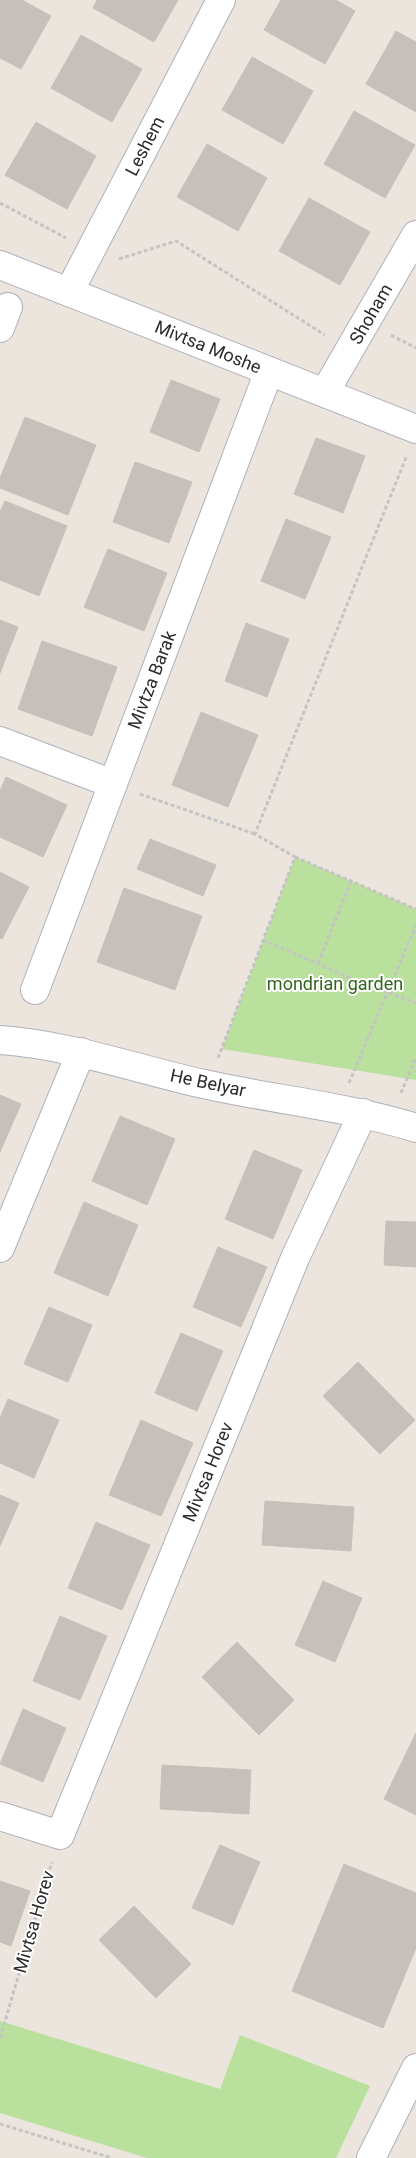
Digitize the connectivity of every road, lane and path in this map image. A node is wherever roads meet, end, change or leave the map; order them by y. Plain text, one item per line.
1 (221, 0) edge
2 (0, 203) edge
3 (416, 236) edge
4 (91, 251) junction
5 (0, 265) edge
6 (70, 292) junction
7 (349, 351) junction
8 (269, 371) junction
9 (325, 392) junction
10 (412, 440) edge
11 (0, 741) edge
12 (113, 784) junction
13 (255, 834) junction
14 (294, 857) junction
15 (351, 881) junction
16 (416, 909) edge
17 (416, 925) edge
18 (263, 940) junction
19 (318, 963) junction
20 (35, 990) dead end
21 (387, 993) junction
22 (416, 1003) edge
23 (0, 1040) edge
24 (81, 1052) junction
25 (416, 1057) edge
26 (205, 1084) junction
27 (351, 1110) junction
28 (390, 1120) junction
29 (416, 1128) edge
30 (0, 1248) edge
31 (0, 1816) edge
32 (60, 1835) junction
33 (0, 2038) edge
34 (416, 2068) edge
35 (0, 2124) edge
36 (112, 2158) edge
37 (371, 2158) edge

1 - 4 street, Leshem
2 - 4 path
3 - 7 street, Shoham
4 - 6 street, Leshem
4 - 7 path
5 - 6 street, Mivtsa Moshe
6 - 8 street, Mivtsa Moshe
7 - 9 street, Shoham
8 - 9 street, Mivtsa Moshe
8 - 12 street, Mivtza Barak
9 - 10 street, Mivtsa Moshe
10 - 13 path
11 - 12 street
12 - 13 path
12 - 20 street, Mivtza Barak
13 - 14 path
14 - 15 path
14 - 18 path
15 - 16 path
15 - 19 path
17 - 21 path
18 - 19 path
18 - 26 path
19 - 21 path
21 - 22 path
21 - 27 path
23 - 24 street, He BeIyar
24 - 26 street, He BeIyar
24 - 30 street
25 - 28 path
26 - 27 street, He BeIyar
27 - 28 street, He BeIyar
27 - 32 street, Mivtsa Horev
28 - 29 street, He BeIyar
31 - 32 street
32 - 33 path, Mivtsa Horev
34 - 37 street
35 - 36 path

